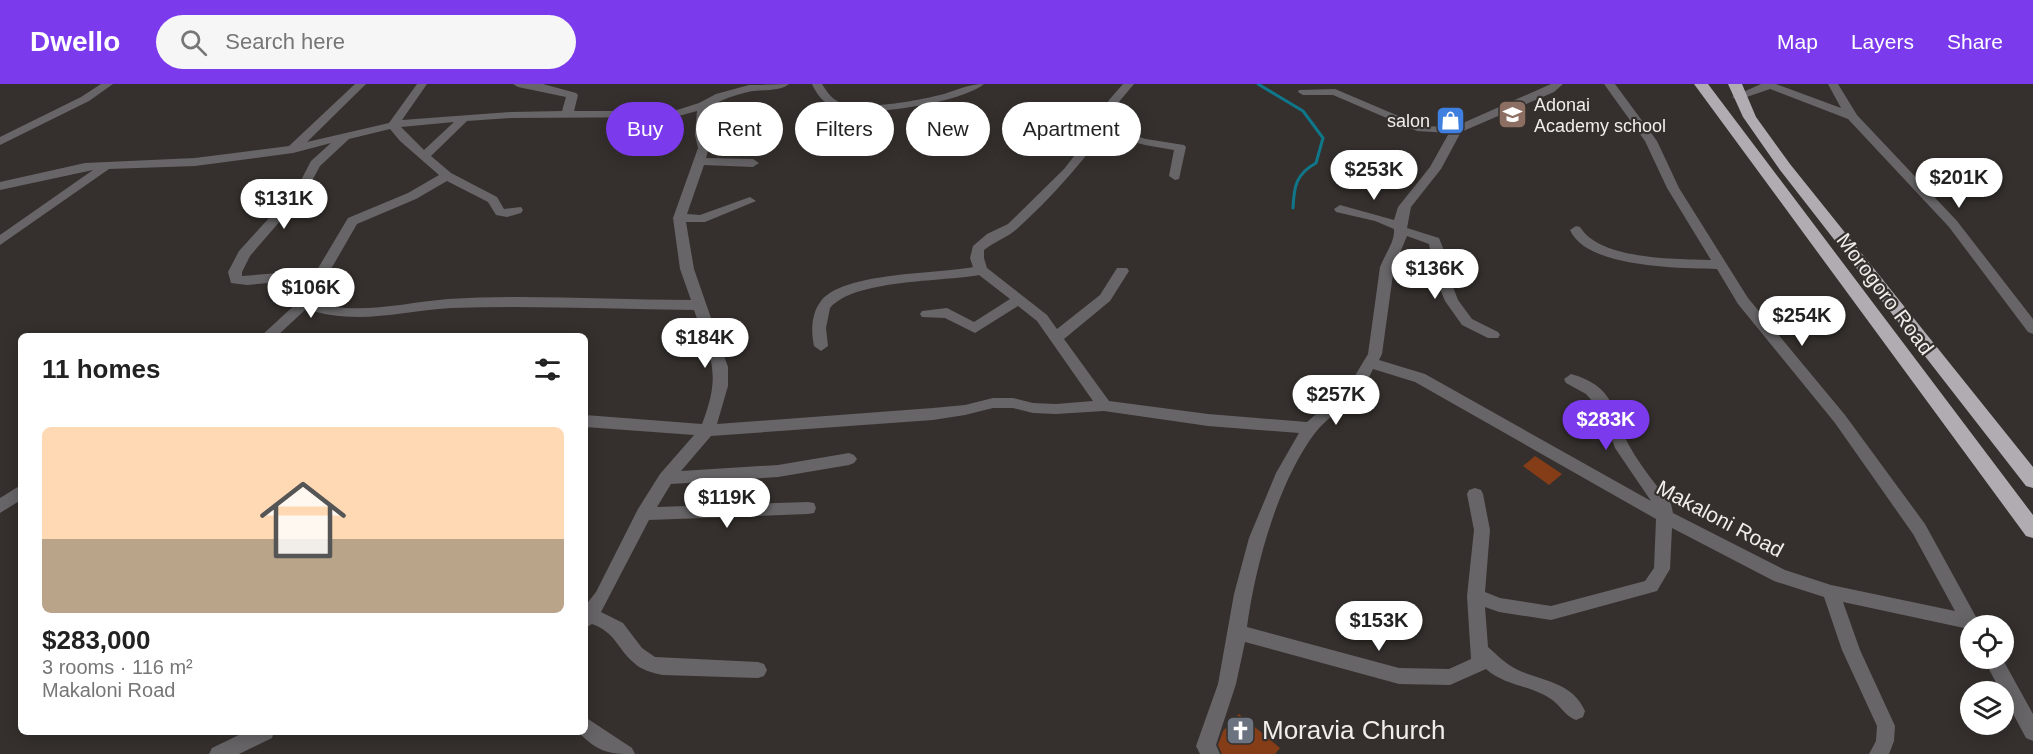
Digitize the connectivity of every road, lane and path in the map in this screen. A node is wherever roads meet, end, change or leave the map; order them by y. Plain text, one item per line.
1 (108, 84) edge
2 (361, 84) edge
3 (422, 84) edge
4 (518, 84) edge
5 (784, 84) edge
6 (817, 84) edge
7 (979, 84) edge
8 (1129, 84) edge
9 (1558, 84) edge
10 (1595, 84) edge
11 (1701, 84) edge
12 (1833, 84) edge
13 (1768, 85) edge
14 (562, 87) edge
15 (1612, 88) edge
16 (1736, 90) edge
17 (1303, 92) dead end
18 (709, 102) edge
19 (1113, 102) edge
20 (696, 107) edge
21 (567, 115) junction
22 (1852, 117) junction
23 (464, 118) junction
24 (393, 125) junction
25 (1456, 130) junction
26 (346, 136) junction
27 (1141, 141) edge
28 (0, 142) edge
29 (293, 150) junction
30 (424, 156) junction
31 (702, 156) edge
32 (1080, 156) edge
33 (700, 161) junction
34 (753, 163) dead end
35 (108, 165) junction
36 (447, 176) junction
37 (1175, 176) dead end
38 (0, 186) edge
39 (750, 201) dead end
40 (1340, 209) dead end
41 (517, 210) dead end
42 (679, 218) junction
43 (1399, 226) junction
44 (1576, 230) dead end
45 (0, 241) edge
46 (1721, 265) junction
47 (981, 270) junction
48 (1122, 271) dead end
49 (322, 274) junction
50 (1019, 299) junction
51 (304, 304) junction
52 (700, 305) junction
53 (927, 314) dead end
54 (2033, 329) edge
55 (270, 333) edge
56 (1493, 335) dead end
57 (1056, 338) junction
58 (821, 346) dead end
59 (1370, 363) junction
60 (1570, 379) dead end
61 (1104, 406) junction
62 (588, 421) edge
63 (1310, 428) junction
64 (707, 430) junction
65 (849, 459) dead end
66 (666, 478) junction
67 (2033, 481) edge
68 (18, 493) edge
69 (1475, 494) dead end
70 (0, 507) edge
71 (808, 508) dead end
72 (644, 514) junction
73 (1664, 516) junction
74 (2033, 530) edge
75 (1831, 592) junction
76 (1476, 596) junction
77 (1966, 615) edge
78 (588, 617) edge
79 (1960, 621) edge
80 (1238, 632) junction
81 (1480, 651) junction
82 (1998, 669) edge
83 (758, 670) dead end
84 (1576, 711) dead end
85 (588, 729) edge
86 (2033, 732) edge
87 (259, 735) edge
88 (219, 754) edge
89 (625, 754) edge
90 (1210, 754) edge
91 (1879, 754) edge

1 - 28 street
2 - 29 street
3 - 24 street
4 - 14 street
5 - 18 street
6 - 7 street
8 - 19 street
9 - 25 street
10 - 15 street
11 - 74 highway, Morogoro Road
12 - 22 street
13 - 16 street
13 - 22 street
14 - 21 street
15 - 46 street
16 - 67 highway, Morogoro Road
17 - 25 street
20 - 21 street
21 - 23 street
22 - 54 street
23 - 24 street
23 - 30 street
24 - 26 street
24 - 30 street
25 - 43 street
26 - 29 street
26 - 49 street
27 - 37 street
29 - 35 street
30 - 36 street
31 - 33 street
32 - 47 street
33 - 34 street
33 - 42 street
35 - 38 street
35 - 45 street
36 - 41 street
36 - 49 street
39 - 42 street
40 - 43 street
42 - 52 street
43 - 56 street
43 - 59 street
44 - 46 street
46 - 77 street
47 - 50 street
47 - 58 street
48 - 57 street
49 - 51 street
50 - 53 street
50 - 57 street
51 - 52 street
51 - 55 street
52 - 64 street
57 - 61 street
59 - 63 street
59 - 73 street, Makaloni Road
60 - 73 street
61 - 63 street
61 - 64 street
62 - 64 street
63 - 80 street
64 - 66 street
65 - 66 street
66 - 72 street
68 - 70 street
69 - 76 street
71 - 72 street
72 - 78 street
73 - 75 street, Makaloni Road
73 - 76 street
75 - 79 street, Makaloni Road
75 - 91 street
76 - 81 street
78 - 83 street
80 - 81 street
80 - 90 street
81 - 84 street
82 - 86 street
85 - 89 street
87 - 88 street

